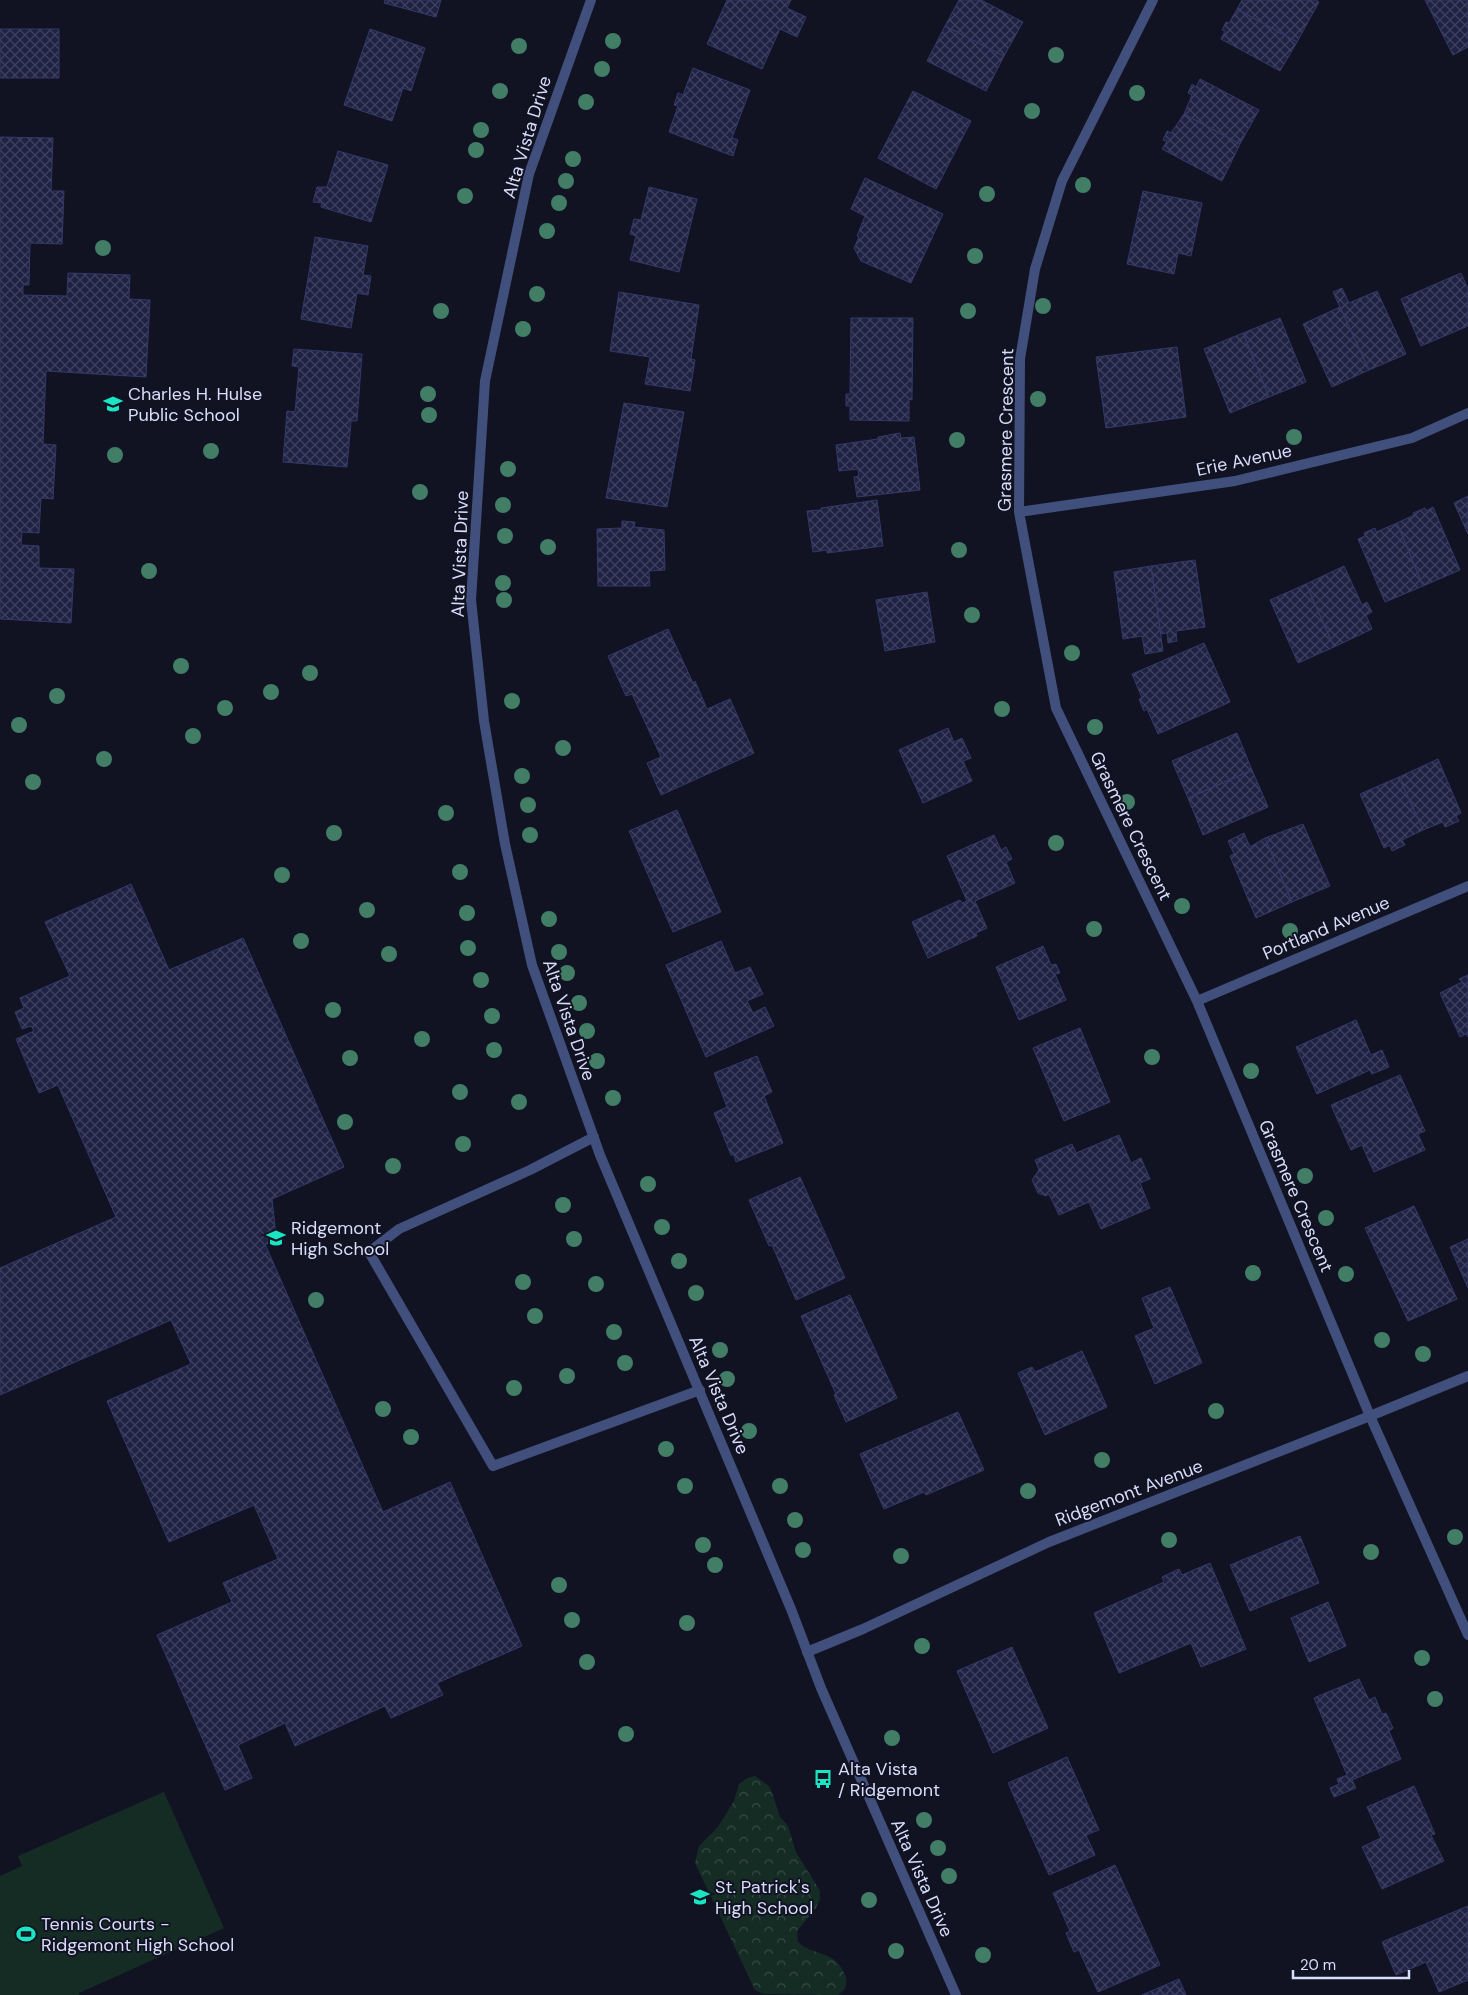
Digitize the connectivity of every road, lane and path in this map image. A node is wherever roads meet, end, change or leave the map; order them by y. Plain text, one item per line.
1 (591, 0) edge
2 (1153, 0) edge
3 (1468, 413) edge
4 (1019, 512) junction
5 (1468, 886) edge
6 (1197, 1001) junction
7 (594, 1137) junction
8 (1468, 1376) edge
9 (700, 1390) junction
10 (1370, 1416) junction
11 (1468, 1636) edge
12 (807, 1652) junction
13 (956, 1995) edge

1 - 7 street, Alta Vista Drive
2 - 4 street, Grasmere Crescent
3 - 4 street, Erie Avenue
4 - 6 street, Grasmere Crescent
5 - 6 street, Portland Avenue
6 - 10 street, Grasmere Crescent
7 - 9 street, Alta Vista Drive
7 - 9 street
8 - 10 street, Ridgemont Avenue
9 - 12 street, Alta Vista Drive
10 - 11 street, Grasmere Crescent
10 - 12 street, Ridgemont Avenue
12 - 13 street, Alta Vista Drive

